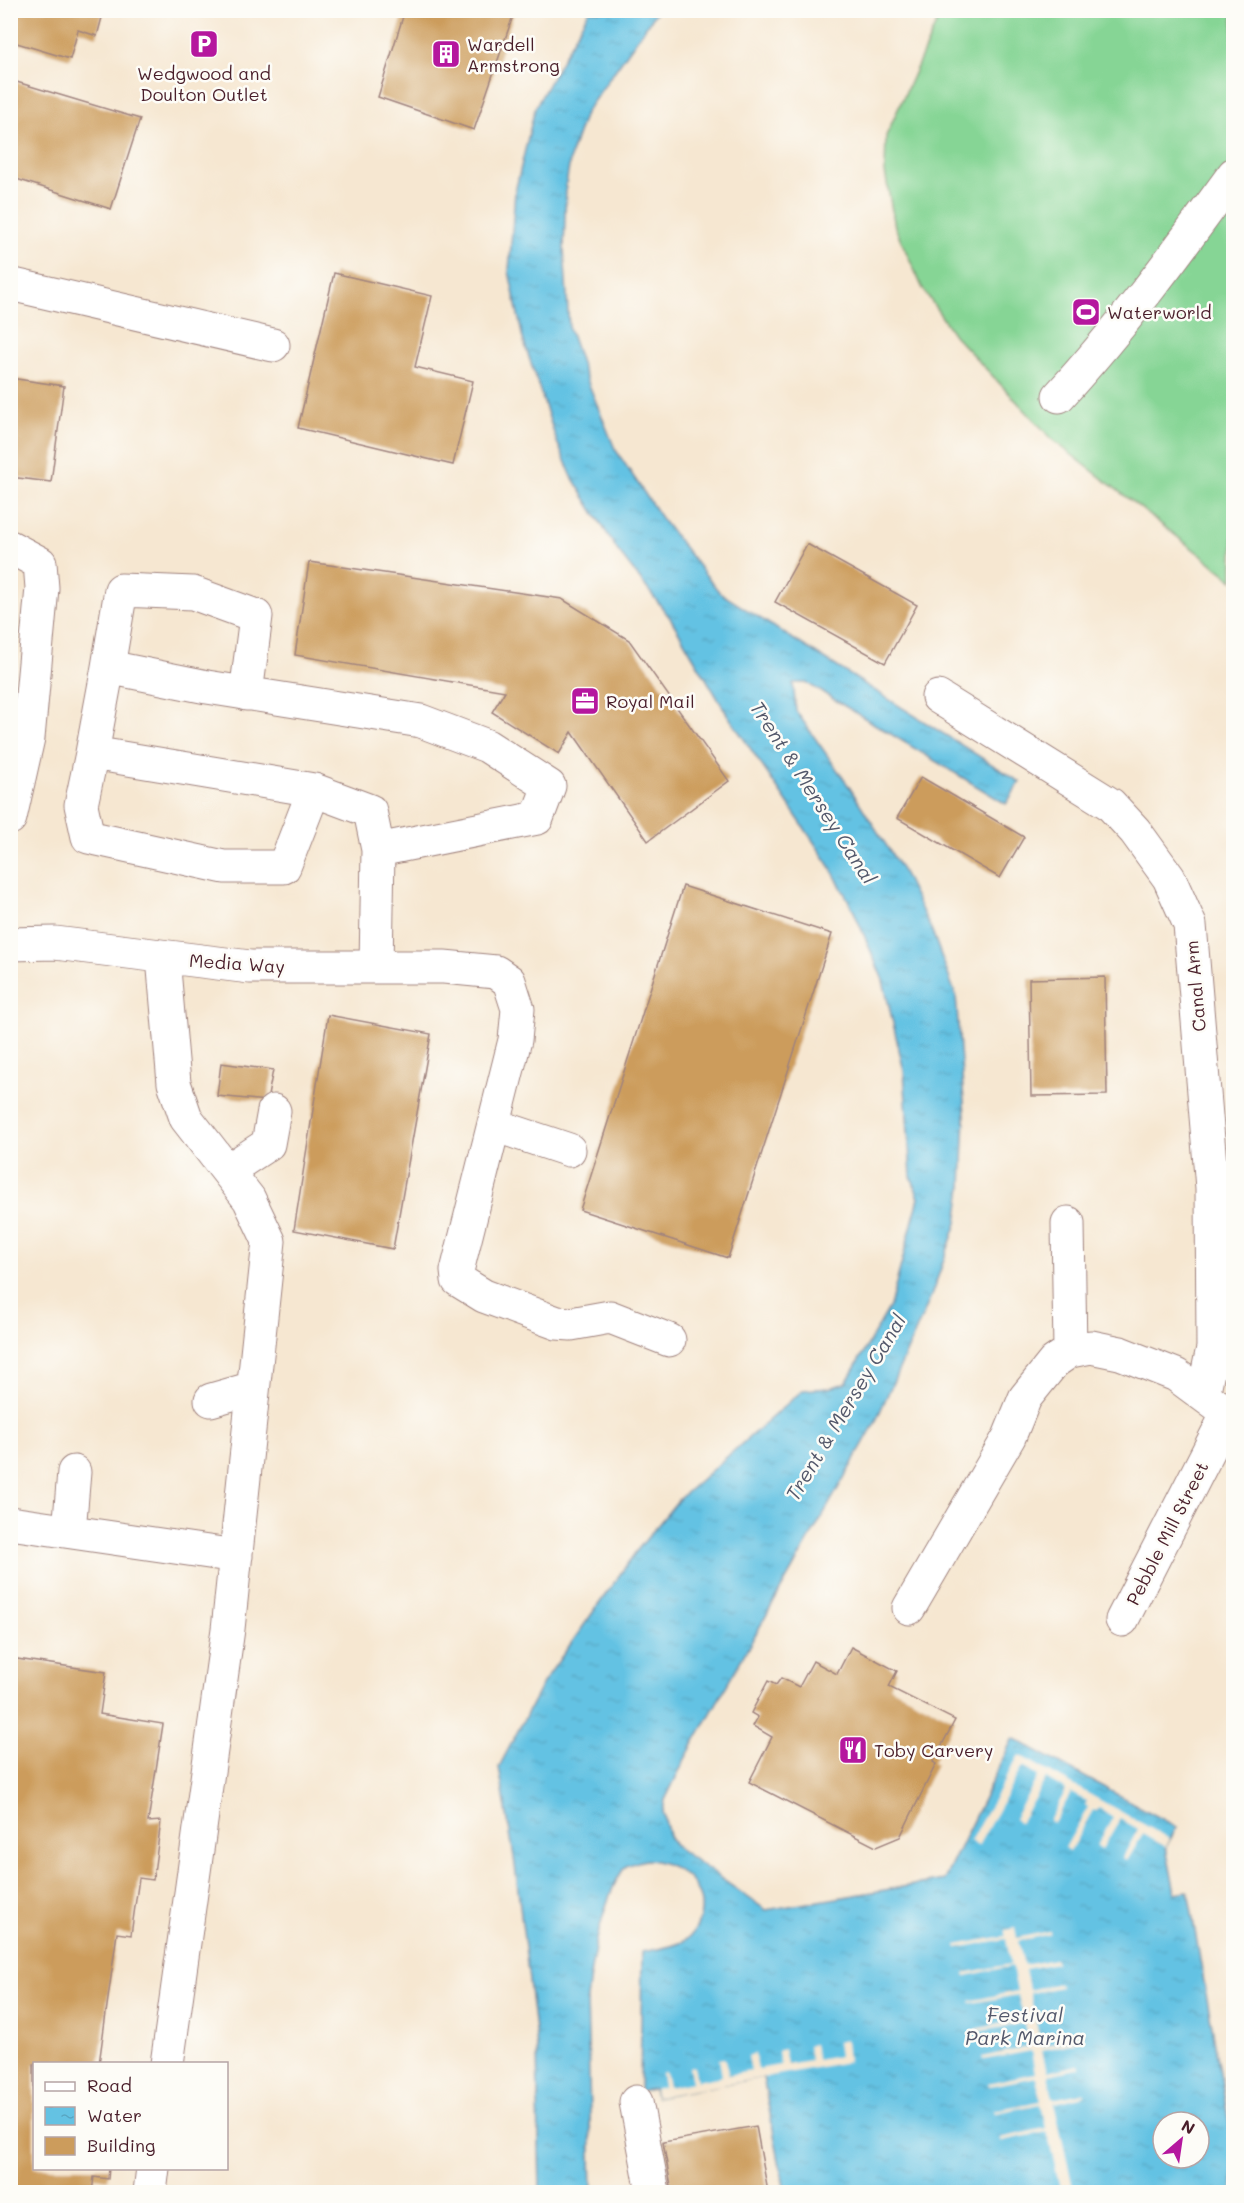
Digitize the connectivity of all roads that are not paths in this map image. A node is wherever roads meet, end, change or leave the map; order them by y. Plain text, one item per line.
1 (1233, 174) edge
2 (10, 284) edge
3 (273, 345) dead end
4 (1059, 396) dead end
5 (10, 547) edge
6 (108, 667) junction
7 (246, 694) junction
8 (938, 697) dead end
9 (92, 753) junction
10 (315, 790) junction
11 (12, 804) edge
12 (378, 850) junction
13 (10, 944) edge
14 (163, 958) junction
15 (376, 967) junction
16 (274, 1111) dead end
17 (494, 1125) junction
18 (569, 1150) dead end
19 (228, 1171) junction
20 (1068, 1223) dead end
21 (669, 1340) dead end
22 (1070, 1351) junction
23 (253, 1388) junction
24 (211, 1400) dead end
25 (1222, 1409) edge
26 (74, 1472) dead end
27 (10, 1523) edge
28 (69, 1531) junction
29 (236, 1556) junction
30 (909, 1608) dead end
31 (1122, 1620) dead end
32 (167, 2062) edge
33 (636, 2103) dead end
34 (153, 2170) edge
35 (150, 2193) edge
36 (652, 2193) edge

1 - 4 street
2 - 3 street
5 - 11 street
6 - 7 street
6 - 7 street
6 - 9 street
7 - 12 street
8 - 25 street, Canal Arm
9 - 10 street
9 - 10 street
10 - 12 street
12 - 15 street
13 - 14 street, Media Way
14 - 15 street, Media Way
14 - 19 street
15 - 17 street, Media Way
16 - 19 street
17 - 18 street
17 - 21 street, Media Way
19 - 23 street
20 - 22 street
22 - 25 street
22 - 30 street
23 - 24 street
23 - 29 street
25 - 31 street, Pebble Mill Street
26 - 28 street
27 - 28 street
28 - 29 street
29 - 32 street
33 - 36 street
34 - 35 street

